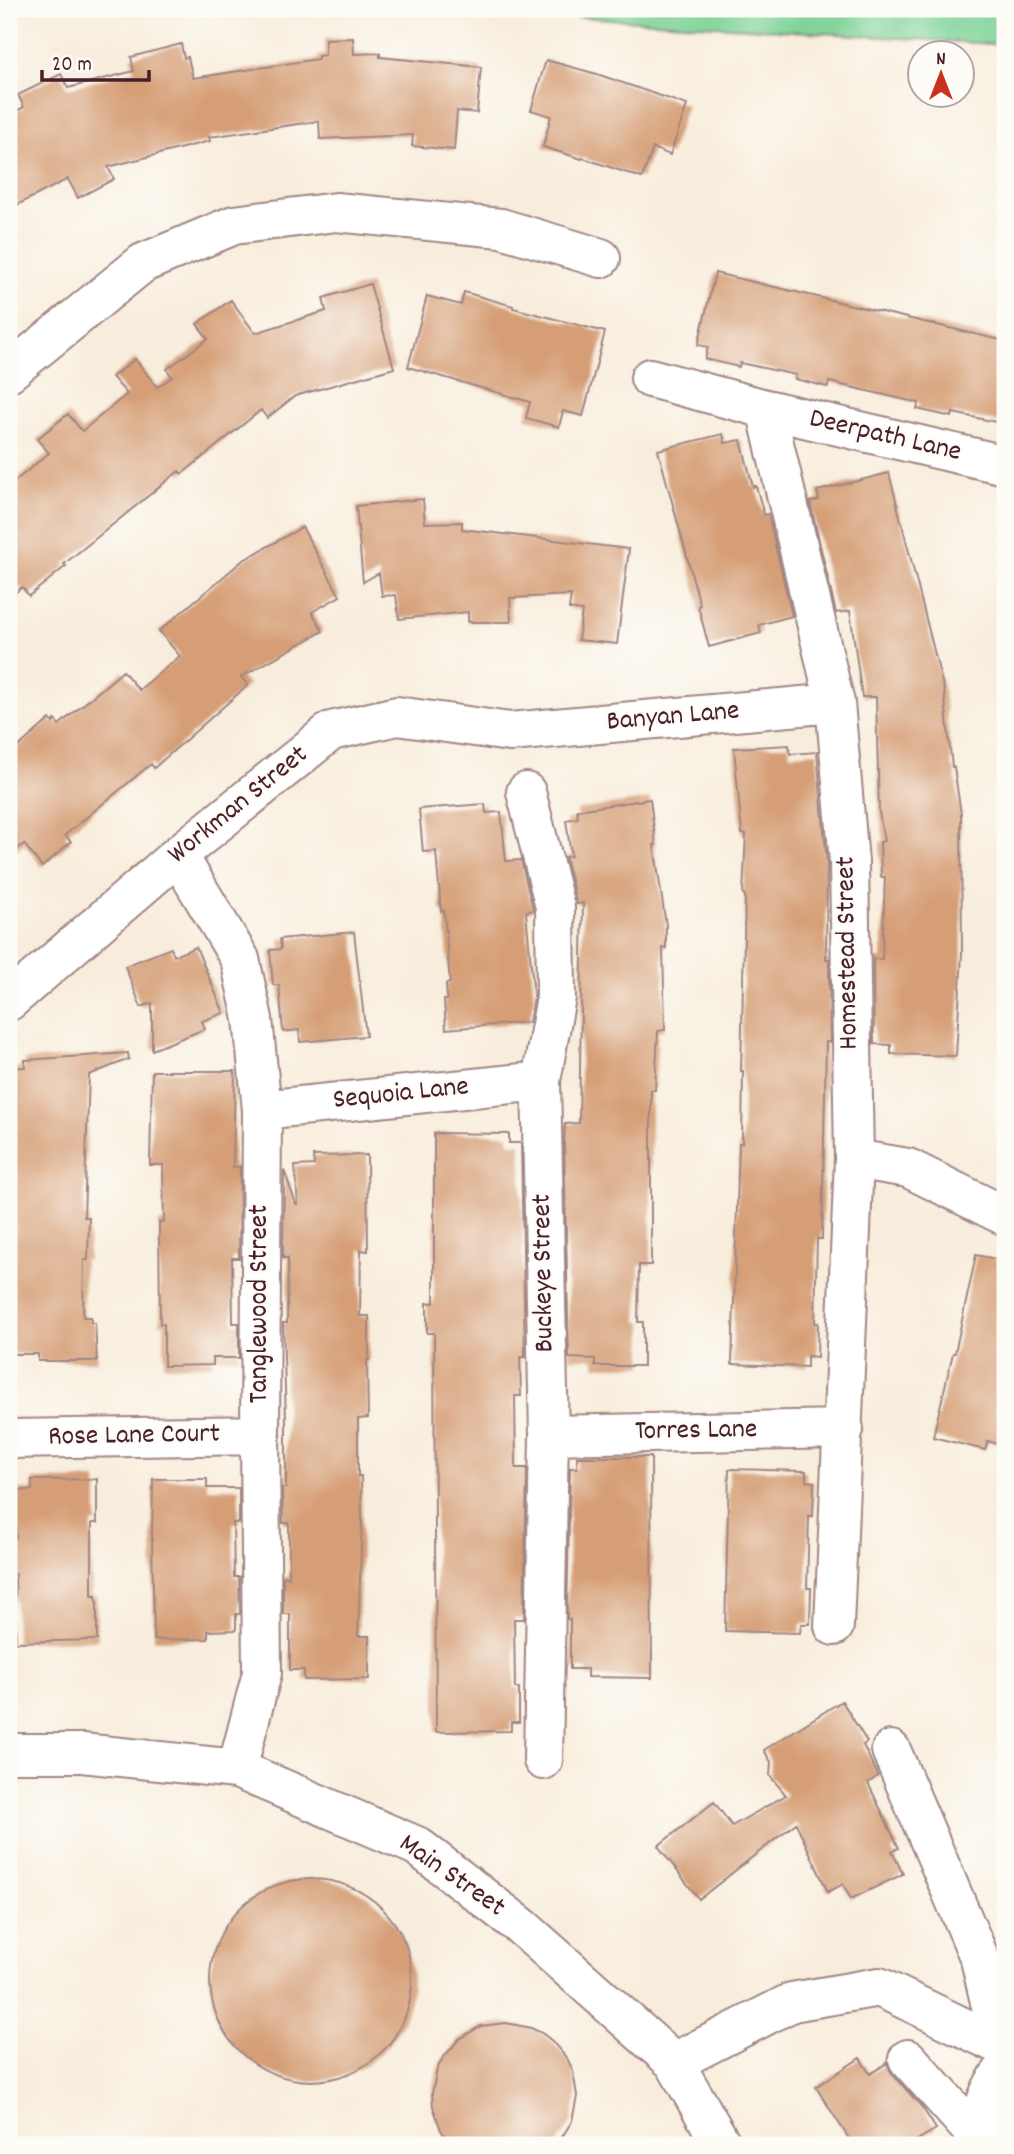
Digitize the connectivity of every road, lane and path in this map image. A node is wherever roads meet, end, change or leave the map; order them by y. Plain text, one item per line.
1 (601, 258) dead end
2 (9, 372) edge
3 (650, 378) dead end
4 (766, 409) junction
5 (1005, 465) edge
6 (835, 703) junction
7 (510, 732) joint
8 (526, 792) dead end
9 (178, 855) junction
10 (9, 1001) edge
11 (541, 1081) junction
12 (262, 1110) junction
13 (854, 1159) junction
14 (1005, 1216) edge
15 (844, 1429) junction
16 (549, 1435) junction
17 (260, 1436) junction
18 (9, 1439) edge
19 (834, 1626) dead end
20 (891, 1750) dead end
21 (9, 1753) edge
22 (543, 1760) dead end
23 (237, 1769) junction
24 (1004, 2055) edge
25 (908, 2059) dead end
26 (674, 2062) junction
27 (982, 2142) edge
28 (722, 2145) edge

1 - 2 street
3 - 4 street
4 - 5 street, Deerpath Lane
4 - 6 street, Homestead Street
6 - 7 street, Banyan Lane
6 - 13 street, Homestead Street
7 - 9 street, Workman Street
8 - 11 street, Buckeye Street
9 - 10 street, Workman Street
9 - 12 street, Tanglewood Street
11 - 12 street, Sequoia Lane
11 - 16 street, Buckeye Street
12 - 17 street, Tanglewood Street
13 - 14 street
13 - 15 street, Homestead Street
15 - 16 street, Torres Lane
15 - 19 street, Homestead Street
16 - 22 street, Buckeye Street
17 - 18 street, Rose Lane Court
17 - 23 street, Tanglewood Street
20 - 24 street
21 - 23 street, Main Street
23 - 26 street, Main Street
24 - 26 street
24 - 27 street
25 - 27 street
26 - 28 street, Main Street

